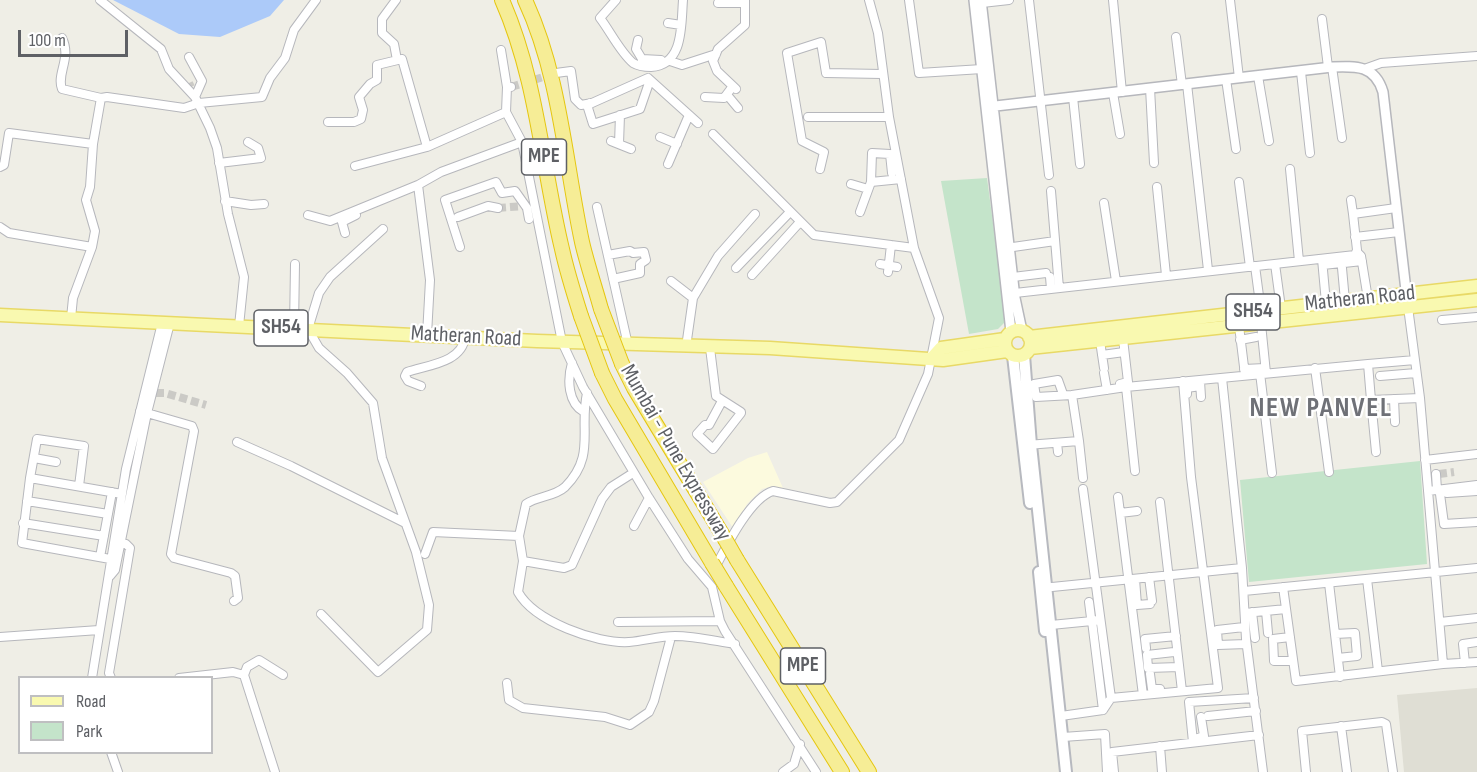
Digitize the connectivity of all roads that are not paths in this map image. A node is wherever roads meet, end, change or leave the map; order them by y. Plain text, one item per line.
1 (100, 0) edge
2 (316, 0) edge
3 (396, 0) edge
4 (502, 0) edge
5 (525, 0) edge
6 (616, 0) edge
7 (869, 0) edge
8 (909, 0) edge
9 (1009, 0) edge
10 (1029, 0) edge
11 (1113, 0) edge
12 (1230, 0) edge
13 (979, 1) edge
14 (745, 2) edge
15 (718, 3) dead end
16 (680, 13) edge
17 (1322, 19) dead end
18 (668, 23) dead end
19 (1176, 37) dead end
20 (62, 38) dead end
21 (638, 40) dead end
22 (501, 50) dead end
23 (716, 54) junction
24 (1477, 56) edge
25 (189, 57) dead end
26 (667, 59) junction
27 (397, 60) junction
28 (643, 64) junction
29 (1330, 67) junction
30 (1367, 68) junction
31 (982, 69) junction
32 (1301, 72) junction
33 (556, 73) dead end
34 (882, 74) junction
35 (1258, 76) junction
36 (1239, 78) junction
37 (649, 79) junction
38 (1226, 80) junction
39 (1184, 84) junction
40 (1150, 88) junction
41 (1118, 92) junction
42 (196, 95) junction
43 (728, 96) junction
44 (705, 97) dead end
45 (1073, 97) junction
46 (101, 99) junction
47 (1040, 101) junction
48 (590, 104) junction
49 (990, 107) junction
50 (738, 108) dead end
51 (506, 112) junction
52 (620, 115) junction
53 (689, 115) junction
54 (808, 117) dead end
55 (889, 117) junction
56 (328, 122) dead end
57 (698, 123) dead end
58 (713, 134) dead end
59 (1120, 134) dead end
60 (660, 137) dead end
61 (1342, 138) dead end
62 (1269, 141) dead end
63 (248, 142) dead end
64 (522, 142) junction
65 (93, 144) junction
66 (677, 144) junction
67 (427, 147) junction
68 (631, 149) dead end
69 (1236, 149) dead end
70 (1310, 153) dead end
71 (219, 163) junction
72 (1154, 163) dead end
73 (668, 164) dead end
74 (1080, 164) dead end
75 (355, 166) dead end
76 (0, 167) edge
77 (820, 169) dead end
78 (1290, 169) dead end
79 (892, 173) dead end
80 (1049, 175) dead end
81 (901, 179) junction
82 (1239, 182) dead end
83 (851, 184) dead end
84 (418, 185) junction
85 (870, 185) junction
86 (1156, 187) dead end
87 (1051, 191) dead end
88 (1351, 200) dead end
89 (225, 201) junction
90 (1104, 203) dead end
91 (264, 204) dead end
92 (527, 205) junction
93 (372, 207) dead end
94 (597, 207) dead end
95 (498, 208) tunnel mouth
96 (1396, 208) junction
97 (362, 209) junction
98 (790, 212) junction
99 (860, 212) dead end
100 (755, 214) dead end
101 (1353, 214) junction
102 (308, 215) dead end
103 (347, 216) junction
104 (459, 217) dead end
105 (529, 219) dead end
106 (800, 222) junction
107 (0, 227) edge
108 (383, 229) dead end
109 (345, 232) dead end
110 (1400, 232) junction
111 (1355, 237) junction
112 (1055, 241) junction
113 (891, 245) junction
114 (92, 246) junction
115 (460, 247) dead end
116 (914, 248) junction
117 (1006, 248) junction
118 (1357, 252) junction
119 (608, 255) junction
120 (1342, 260) junction
121 (1299, 261) junction
122 (1362, 261) junction
123 (1322, 262) junction
124 (295, 264) dead end
125 (880, 264) dead end
126 (1275, 264) junction
127 (1252, 266) junction
128 (736, 268) dead end
129 (1208, 270) junction
130 (752, 275) dead end
131 (1166, 275) junction
132 (1013, 277) junction
133 (613, 279) junction
134 (1116, 280) junction
135 (671, 281) dead end
136 (1477, 286) edge
137 (1055, 289) junction
138 (698, 293) junction
139 (1015, 293) junction
140 (1407, 294) junction
141 (1368, 298) junction
142 (1477, 300) edge
143 (1347, 301) junction
144 (1326, 303) junction
145 (1281, 308) junction
146 (1408, 308) junction
147 (1261, 310) junction
148 (0, 315) edge
149 (1477, 317) edge
150 (71, 318) junction
151 (1442, 320) dead end
152 (166, 323) junction
153 (1261, 324) junction
154 (239, 326) junction
155 (1239, 326) junction
156 (294, 328) junction
157 (308, 329) junction
158 (428, 335) junction
159 (465, 337) junction
160 (1256, 337) dead end
161 (1123, 339) junction
162 (1240, 340) junction
163 (1100, 341) junction
164 (562, 342) junction
165 (1018, 344) junction
166 (628, 345) junction
167 (686, 347) junction
168 (710, 348) junction
169 (1124, 352) junction
170 (1102, 355) junction
171 (933, 357) junction
172 (1415, 360) junction
173 (572, 363) junction
174 (1368, 364) junction
175 (1315, 368) junction
176 (1264, 371) junction
177 (1245, 372) junction
178 (1416, 373) junction
179 (1380, 376) dead end
180 (1222, 378) junction
181 (1183, 381) junction
182 (1200, 383) junction
183 (421, 386) dead end
184 (1126, 387) junction
185 (1106, 388) junction
186 (587, 393) junction
187 (1201, 397) dead end
188 (1187, 398) dead end
189 (1419, 398) junction
190 (1394, 399) junction
191 (1371, 400) junction
192 (722, 401) junction
193 (143, 412) junction
194 (584, 412) junction
195 (1395, 422) dead end
196 (1079, 441) junction
197 (237, 442) dead end
198 (1057, 443) junction
199 (1027, 445) junction
200 (1058, 452) dead end
201 (1376, 452) dead end
202 (1477, 454) edge
203 (33, 458) junction
204 (1425, 460) junction
205 (56, 462) dead end
206 (1134, 471) dead end
207 (1272, 472) dead end
208 (1329, 472) dead end
209 (633, 473) junction
210 (1426, 475) junction
211 (30, 478) junction
212 (1083, 478) dead end
213 (1477, 485) edge
214 (79, 486) junction
215 (1083, 489) dead end
216 (1477, 491) edge
217 (112, 492) junction
218 (1438, 492) junction
219 (1428, 493) junction
220 (122, 494) junction
221 (1118, 497) dead end
222 (649, 498) junction
223 (27, 501) junction
224 (1160, 502) dead end
225 (1137, 511) dead end
226 (1120, 513) junction
227 (108, 514) junction
228 (1477, 522) edge
229 (23, 523) junction
230 (405, 524) junction
231 (634, 526) dead end
232 (104, 536) junction
233 (519, 536) junction
234 (116, 543) junction
235 (425, 554) dead end
236 (113, 557) junction
237 (100, 558) junction
238 (128, 559) junction
239 (523, 561) junction
240 (1242, 568) junction
241 (1477, 568) edge
242 (1203, 572) junction
243 (1435, 573) junction
244 (1169, 575) junction
245 (1149, 578) junction
246 (1367, 579) junction
247 (708, 581) junction
248 (1097, 583) junction
249 (1136, 583) junction
250 (1329, 583) junction
251 (1283, 587) junction
252 (1044, 588) junction
253 (1244, 591) junction
254 (234, 601) dead end
255 (1089, 602) dead end
256 (1284, 609) junction
257 (1266, 611) junction
258 (1249, 612) junction
259 (321, 614) dead end
260 (1477, 618) edge
261 (1102, 620) junction
262 (720, 621) junction
263 (1092, 621) junction
264 (618, 622) dead end
265 (1440, 622) junction
266 (1051, 625) junction
267 (1243, 627) junction
268 (99, 630) junction
269 (1335, 634) junction
270 (1270, 635) junction
271 (1174, 636) junction
272 (1288, 636) junction
273 (0, 637) edge
274 (671, 637) junction
275 (1255, 638) junction
276 (1214, 640) junction
277 (1245, 642) junction
278 (1477, 642) edge
279 (735, 644) junction
280 (1174, 652) junction
281 (1144, 653) junction
282 (1338, 658) junction
283 (1291, 661) junction
284 (1472, 661) edge
285 (1443, 664) junction
286 (1177, 667) junction
287 (1378, 671) junction
288 (244, 675) junction
289 (283, 675) dead end
290 (92, 676) edge
291 (110, 676) edge
292 (197, 676) edge
293 (1340, 677) junction
294 (507, 683) dead end
295 (1142, 683) junction
296 (1165, 691) junction
297 (1182, 691) junction
298 (1143, 695) junction
299 (1111, 698) junction
300 (1251, 698) junction
301 (1221, 700) junction
302 (1103, 710) junction
303 (1253, 712) junction
304 (1222, 714) junction
305 (1061, 716) junction
306 (1341, 726) junction
307 (1259, 735) junction
308 (1063, 736) junction
309 (1193, 741) junction
310 (800, 744) junction
311 (1160, 746) junction
312 (111, 754) edge
313 (118, 772) edge
314 (275, 772) edge
315 (783, 772) edge
316 (816, 772) edge
317 (842, 772) edge
318 (869, 772) edge
319 (1059, 772) edge
320 (1066, 772) edge
321 (1107, 772) edge
322 (1114, 772) edge
323 (1162, 772) edge
324 (1263, 772) edge
325 (1306, 772) edge
326 (1347, 772) edge
327 (1393, 772) edge

1 - 42 street
2 - 42 street
3 - 27 street
4 - 317 highway, Mumbai - Pune Expressway / MPE, bridge
5 - 318 highway, Mumbai - Pune Expressway / MPE, bridge
6 - 28 street
7 - 34 street
8 - 31 street
9 - 13 street
10 - 47 street
11 - 41 street
12 - 36 street
13 - 31 street
13 - 49 street
14 - 15 street
14 - 23 street
16 - 18 street
16 - 26 street
17 - 29 street
19 - 39 street
20 - 46 street
21 - 28 street
22 - 51 street
23 - 26 street
23 - 43 street
24 - 30 street
25 - 42 street
26 - 28 street
27 - 56 street
27 - 67 street
28 - 37 street
29 - 30 street
29 - 32 street
29 - 61 street
30 - 96 street
31 - 49 street
32 - 35 street
32 - 70 street
33 - 48 street
34 - 55 street
34 - 77 street
35 - 36 street
35 - 62 street
36 - 38 street
37 - 48 street
37 - 52 street
37 - 53 street
38 - 39 street
38 - 69 street
39 - 40 street
39 - 129 street
40 - 41 street
40 - 72 street
41 - 45 street
41 - 59 street
42 - 46 street
42 - 71 street
43 - 44 street
43 - 50 street
45 - 47 street
45 - 74 street
46 - 65 street
47 - 49 street
47 - 80 street
48 - 52 street
49 - 117 street
51 - 64 street
51 - 67 street
52 - 68 street
53 - 57 street
53 - 66 street
54 - 55 street
55 - 81 street
58 - 98 street
60 - 66 street
63 - 71 street
64 - 84 street
64 - 92 street
65 - 76 street
65 - 114 street
66 - 73 street
67 - 75 street
71 - 89 street
78 - 121 street
79 - 85 street
81 - 85 street
81 - 116 street
82 - 127 street
83 - 85 street
84 - 97 street
84 - 158 street
85 - 99 street
86 - 131 street
87 - 112 street
88 - 101 street
89 - 91 street
89 - 154 street
90 - 134 street
92 - 105 street
92 - 115 street
92 - 164 street
93 - 97 street
94 - 119 street
95 - 104 street
96 - 101 street
96 - 110 street
97 - 103 street
98 - 106 street
98 - 128 street
100 - 138 street
101 - 111 street
102 - 103 street
103 - 109 street
106 - 113 street
106 - 130 street
107 - 114 street
108 - 157 street
110 - 111 street
110 - 140 street
111 - 118 street
112 - 117 street
112 - 137 street
113 - 116 street
113 - 125 street
114 - 150 street
116 - 171 street
117 - 132 street
117 - 165 street
118 - 120 street
118 - 122 street
119 - 133 street
119 - 133 street
120 - 122 street
120 - 123 street
120 - 143 street
121 - 123 street
121 - 126 street
122 - 141 street
123 - 144 street
124 - 156 street
126 - 127 street
126 - 145 street
127 - 129 street
127 - 147 street
129 - 131 street
131 - 134 street
132 - 137 street
132 - 139 street
133 - 166 street
134 - 137 street
135 - 138 street
136 - 140 main road, Matheran Road / SH54
137 - 139 street
138 - 167 street
139 - 165 street
140 - 141 main road, Matheran Road / SH54
140 - 146 street
141 - 143 main road, Matheran Road / SH54
142 - 146 main road, Matheran Road / SH54
143 - 144 main road, Matheran Road / SH54
144 - 145 main road, Matheran Road / SH54
145 - 147 main road, Matheran Road / SH54
146 - 153 main road, Matheran Road / SH54
146 - 172 street
147 - 165 main road, Matheran Road / SH54
148 - 150 main road, Matheran Road / SH54
149 - 151 street
150 - 152 main road, Matheran Road / SH54
152 - 154 main road, Matheran Road / SH54
152 - 193 street
152 - 193 street
153 - 155 main road, Matheran Road / SH54
153 - 176 street
154 - 156 main road, Matheran Road / SH54
155 - 161 main road, Matheran Road / SH54
155 - 162 street
156 - 157 main road, Matheran Road / SH54
157 - 158 main road, Matheran Road / SH54
157 - 230 street
158 - 159 main road, Matheran Road / SH54
159 - 164 main road, Matheran Road / SH54
159 - 183 street
160 - 162 street
161 - 163 main road, Matheran Road / SH54
161 - 169 street
162 - 177 street
163 - 165 main road, Matheran Road / SH54
163 - 170 street
164 - 166 main road, Matheran Road / SH54
164 - 173 street
165 - 171 main road, Matheran Road / SH54
165 - 199 main road
166 - 167 main road, Matheran Road / SH54
167 - 168 main road, Matheran Road / SH54
168 - 171 main road, Matheran Road / SH54
168 - 192 street
169 - 170 street
169 - 185 street
170 - 185 street
171 - 247 street
172 - 174 street
172 - 178 street
173 - 186 street
173 - 194 street
174 - 175 street
174 - 191 street
175 - 176 street
175 - 208 street
176 - 177 street
176 - 207 street
177 - 180 street
178 - 179 street
178 - 189 street
180 - 182 street
180 - 240 street
181 - 182 street
181 - 184 street
181 - 242 street
182 - 187 street
182 - 188 street
184 - 185 street
184 - 206 street
185 - 196 street
186 - 194 street
186 - 209 street
189 - 190 street
189 - 204 street
190 - 191 street
190 - 195 street
191 - 201 street
192 - 192 street
193 - 220 street
193 - 234 street
193 - 254 street
194 - 233 street
196 - 198 street
196 - 212 street
197 - 230 street
198 - 199 street
198 - 200 street
199 - 252 main road
202 - 204 street
203 - 205 street
203 - 211 street
203 - 214 street
204 - 210 street
209 - 222 street
209 - 239 street
210 - 218 street
210 - 219 street
211 - 214 street
211 - 223 street
213 - 218 street
214 - 217 street
215 - 248 street
216 - 218 street
217 - 220 street
217 - 227 street
218 - 219 street
218 - 228 street
219 - 243 street
220 - 234 street
221 - 226 street
222 - 231 street
222 - 247 street
223 - 227 street
223 - 229 street
224 - 244 street
225 - 226 street
226 - 249 street
227 - 232 street
229 - 232 street
229 - 237 street
230 - 259 street
232 - 237 street
233 - 235 street
233 - 239 street
234 - 236 street
234 - 238 street
236 - 237 street
236 - 238 street
236 - 268 street
238 - 291 street
239 - 274 street
240 - 242 street
240 - 253 street
241 - 243 street
242 - 244 street
242 - 276 street
243 - 246 street
243 - 265 street
244 - 245 street
244 - 271 street
245 - 249 street
245 - 249 street
246 - 250 street
246 - 287 street
247 - 262 street
248 - 249 street
248 - 252 street
248 - 261 street
249 - 281 street
250 - 251 street
250 - 269 street
251 - 253 street
251 - 256 street
252 - 266 main road
252 - 319 main road
253 - 258 street
255 - 263 street
256 - 257 street
256 - 272 street
257 - 258 street
257 - 270 street
258 - 267 street
258 - 275 street
260 - 265 street
261 - 263 street
261 - 299 street
262 - 264 street
262 - 279 street
263 - 266 street
263 - 302 street
265 - 285 street
266 - 305 main road
267 - 276 street
267 - 277 street
268 - 273 street
268 - 290 street
269 - 282 street
269 - 282 street
270 - 272 street
270 - 275 street
271 - 280 street
271 - 281 street
271 - 286 street
272 - 283 street
272 - 283 street
274 - 279 street
274 - 294 street
275 - 277 street
276 - 277 street
276 - 297 street
277 - 300 street
278 - 284 street
279 - 310 street
280 - 281 street
280 - 286 street
281 - 286 street
281 - 295 street
282 - 293 street
283 - 293 street
284 - 285 street
285 - 287 street
286 - 296 street
286 - 297 street
287 - 293 street
288 - 289 street
288 - 292 street
288 - 314 street
295 - 296 street
295 - 298 street
296 - 297 street
296 - 298 street
298 - 299 street
299 - 302 street
300 - 301 street
300 - 303 street
301 - 304 street
301 - 309 street
302 - 305 street
303 - 304 street
303 - 307 street
304 - 309 street
305 - 308 main road
306 - 325 street
306 - 326 street
306 - 327 street
307 - 309 street
307 - 324 street
308 - 320 main road
308 - 321 street
309 - 311 street
310 - 315 street
310 - 316 street
311 - 322 street
311 - 323 street
312 - 313 street

